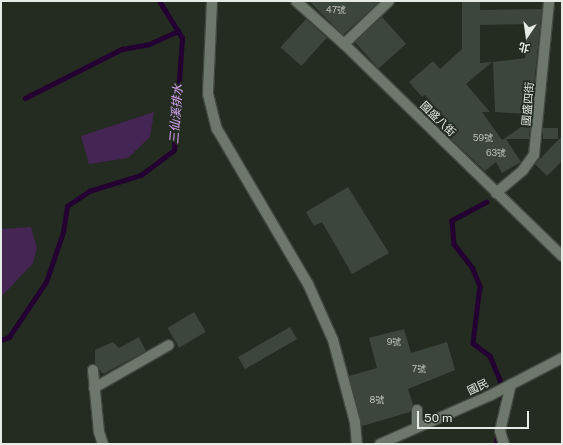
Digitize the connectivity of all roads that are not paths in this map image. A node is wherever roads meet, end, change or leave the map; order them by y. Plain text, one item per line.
1 (212, 1) edge
2 (296, 1) edge
3 (389, 1) edge
4 (549, 1) edge
5 (344, 44) junction
6 (496, 192) junction
7 (562, 256) edge
8 (169, 345) dead end
9 (562, 358) edge
10 (94, 370) dead end
11 (510, 384) junction
12 (94, 388) junction
13 (416, 410) dead end
14 (417, 427) junction
15 (103, 444) edge
16 (357, 444) edge
17 (380, 444) edge
18 (504, 444) edge

1 - 16 street
2 - 5 street, 國盛八街
3 - 5 street
4 - 6 street, 國盛四街
5 - 6 street, 國盛八街
6 - 7 street, 國盛八街
8 - 12 street
9 - 11 street, 國民
10 - 12 street
11 - 14 street, 國民
11 - 18 street
12 - 15 street
13 - 14 street
14 - 17 street, 國民

